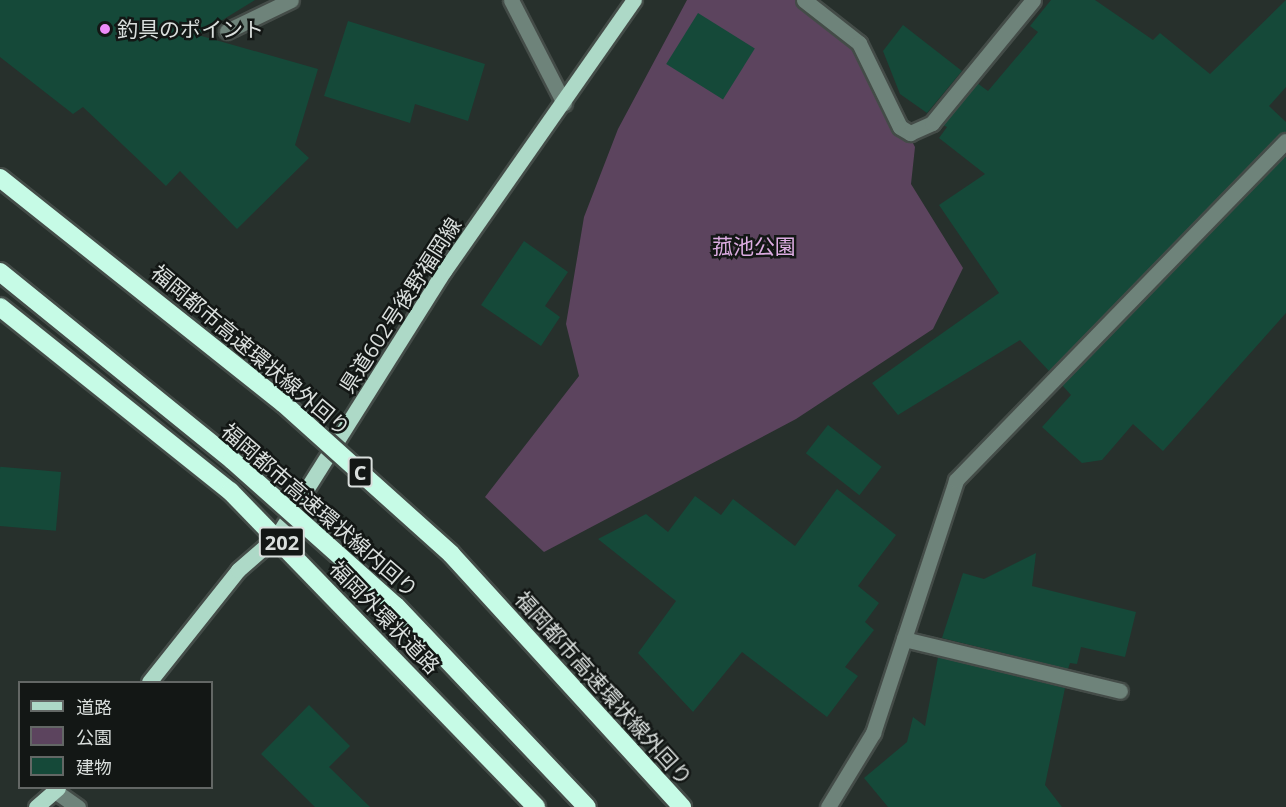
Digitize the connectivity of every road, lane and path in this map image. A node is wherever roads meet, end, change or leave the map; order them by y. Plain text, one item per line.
1 (291, 0) edge
2 (511, 0) edge
3 (634, 0) edge
4 (804, 0) edge
5 (1033, 0) edge
6 (227, 31) dead end
7 (564, 103) junction
8 (1286, 141) edge
9 (0, 178) edge
10 (0, 185) edge
11 (0, 272) edge
12 (0, 307) edge
13 (330, 451) junction
14 (277, 536) junction
15 (904, 639) junction
16 (150, 681) edge
17 (1120, 691) dead end
18 (56, 789) edge
19 (36, 807) edge
20 (78, 807) edge
21 (536, 807) edge
22 (587, 807) edge
23 (674, 807) edge
24 (682, 807) edge
25 (828, 807) edge

1 - 6 street
2 - 7 street
3 - 7 main road, 県道602号後野福岡線
4 - 5 street
7 - 13 main road, 県道602号後野福岡線
8 - 15 street
9 - 24 highway, 福岡都市高速環状線外回り / C, bridge
10 - 13 highway
11 - 22 highway, 福岡都市高速環状線内回り, bridge
12 - 14 highway, 福岡外環状道路 / 202
13 - 14 main road, 県道602号後野福岡線
13 - 23 highway
14 - 16 main road, 県道602号後野福岡線
14 - 21 highway, 福岡外環状道路 / 202
15 - 17 street
15 - 25 street
18 - 19 main road
18 - 20 street

